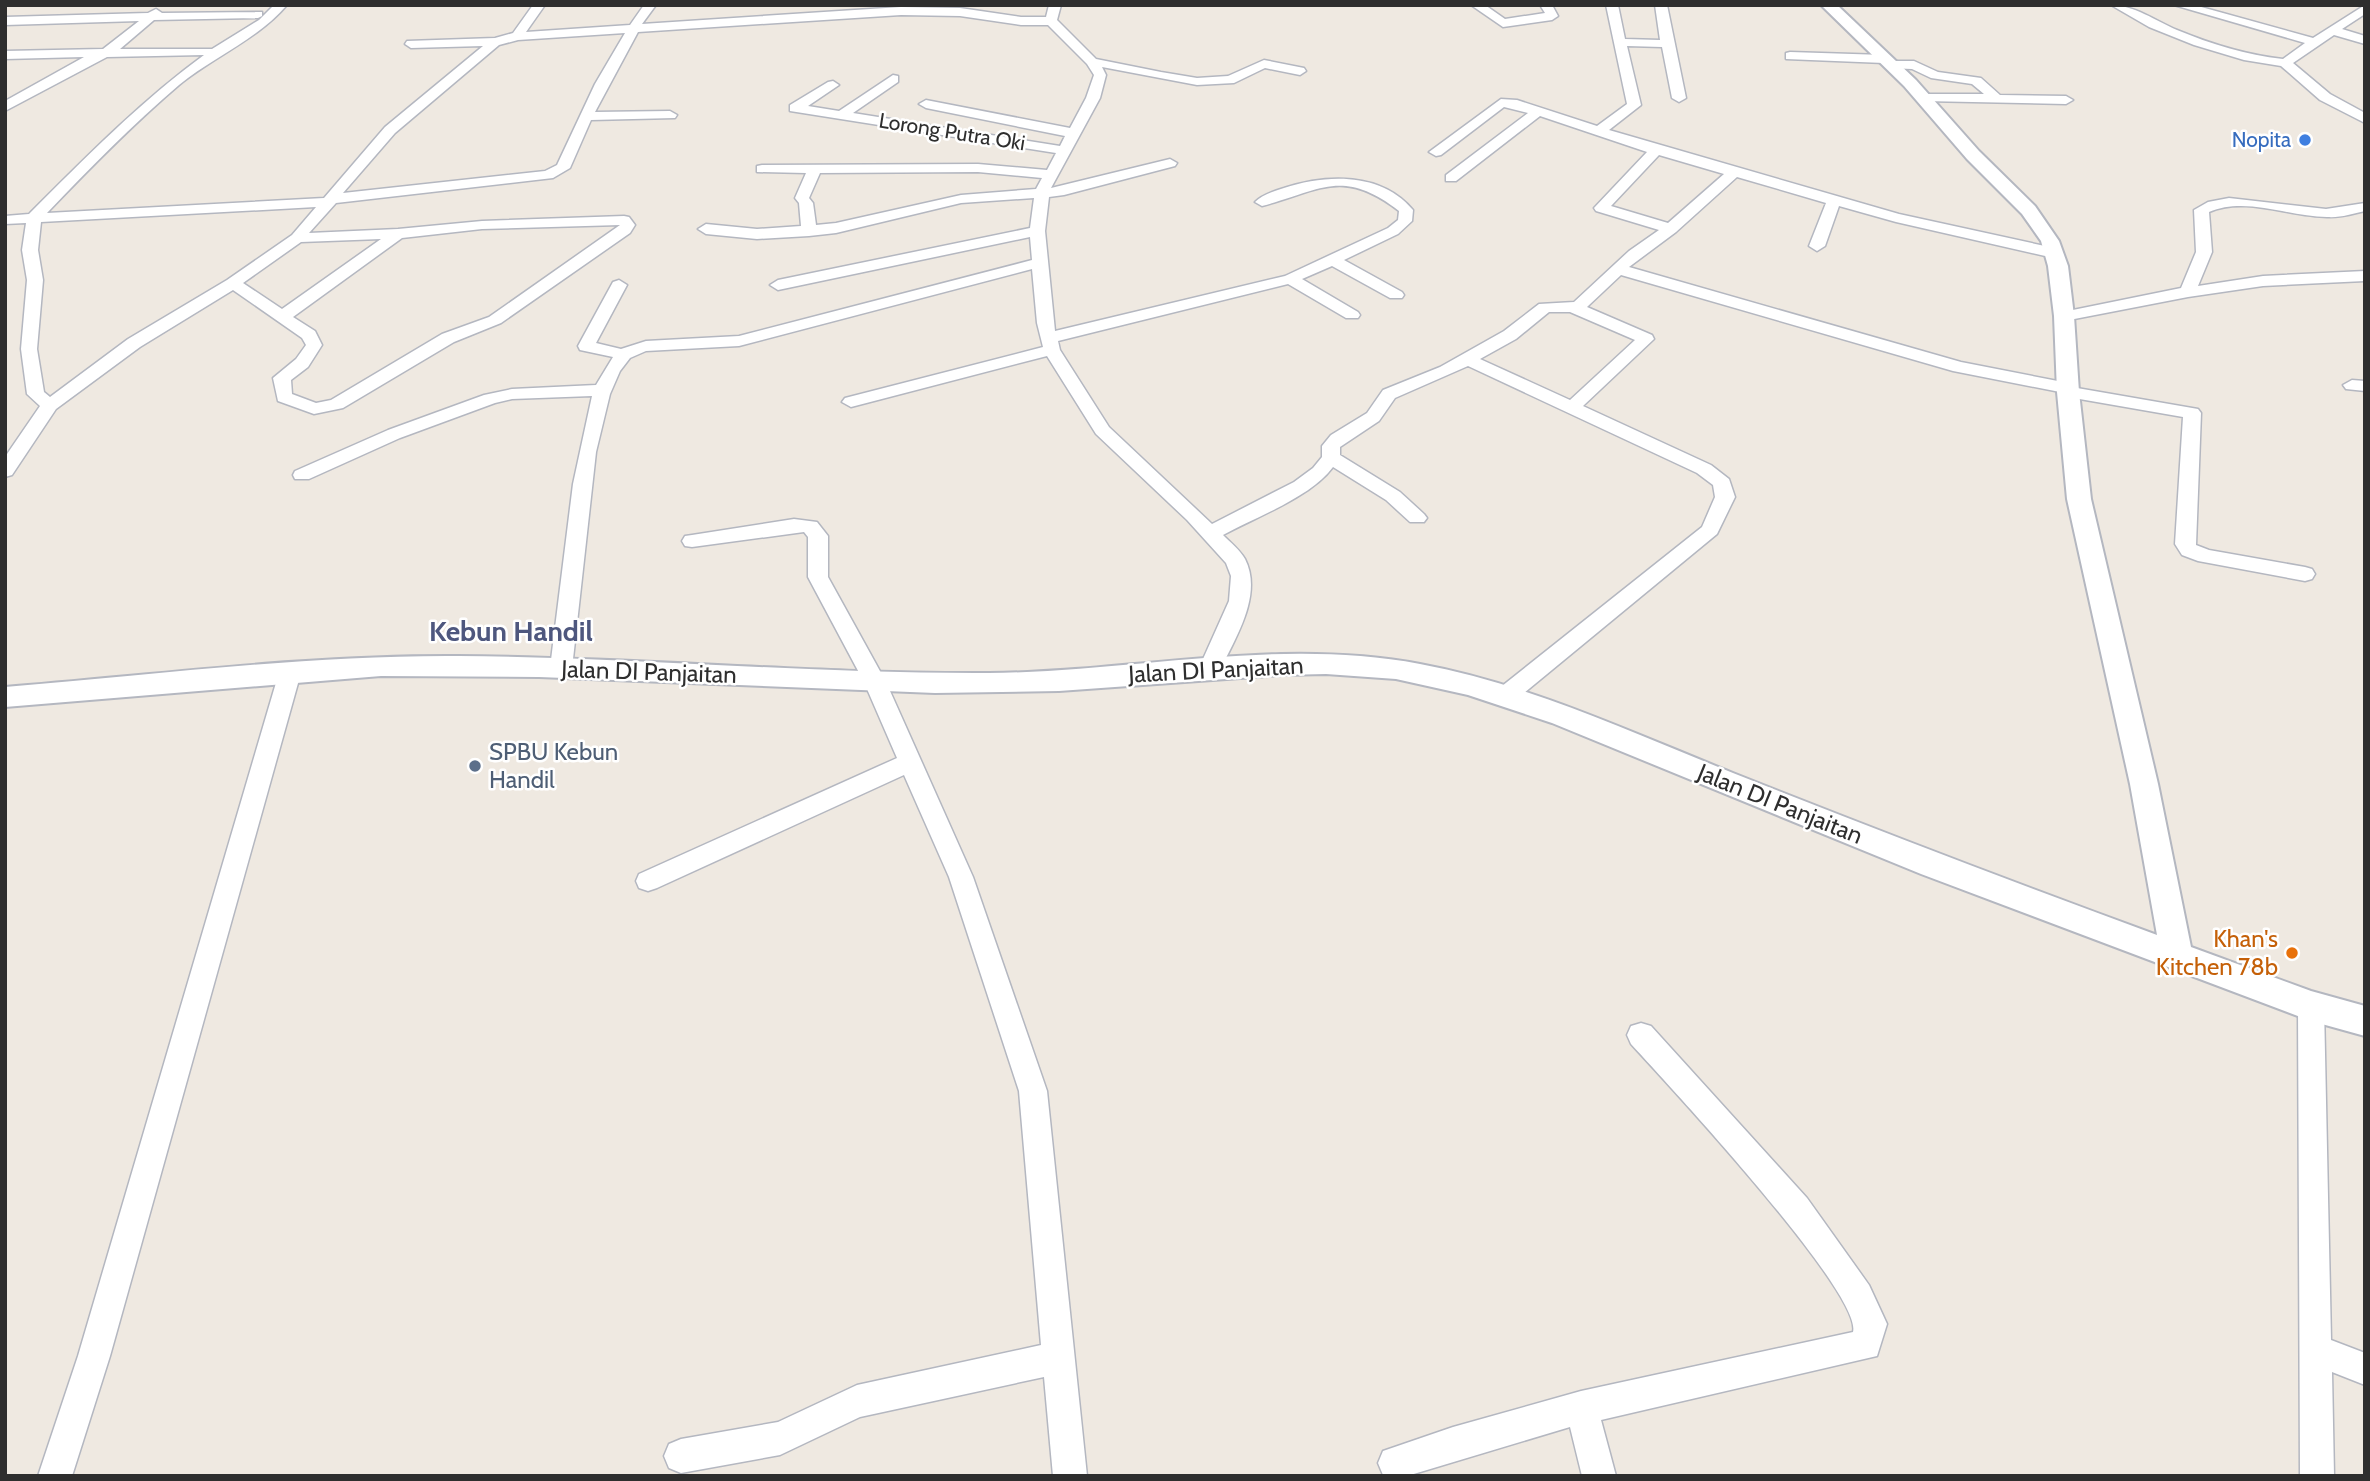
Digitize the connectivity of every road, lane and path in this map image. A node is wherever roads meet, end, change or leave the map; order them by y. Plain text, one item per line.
1 (170, 5) edge
2 (281, 5) edge
3 (539, 5) edge
4 (650, 5) edge
5 (1477, 5) edge
6 (1546, 5) edge
7 (1612, 5) edge
8 (1661, 5) edge
9 (1828, 5) edge
10 (2117, 5) edge
11 (2180, 5) edge
12 (29, 7) dead end
13 (5, 8) edge
14 (2365, 8) edge
15 (146, 13) edge
16 (1053, 13) edge
17 (258, 14) dead end
18 (5, 21) edge
19 (633, 28) junction
20 (2331, 30) junction
21 (516, 36) junction
22 (2365, 40) edge
23 (495, 42) junction
24 (1620, 42) junction
25 (2314, 42) junction
26 (411, 44) dead end
27 (1667, 44) junction
28 (110, 51) junction
29 (207, 51) dead end
30 (5, 55) edge
31 (90, 56) junction
32 (1790, 56) dead end
33 (1092, 62) junction
34 (1887, 62) junction
35 (2285, 62) junction
36 (1300, 71) dead end
37 (893, 79) dead end
38 (833, 85) dead end
39 (1923, 97) junction
40 (1679, 98) dead end
41 (1997, 99) junction
42 (2066, 100) dead end
43 (926, 104) dead end
44 (5, 107) edge
45 (1537, 111) junction
46 (670, 115) dead end
47 (842, 115) junction
48 (586, 116) junction
49 (2365, 119) edge
50 (1601, 130) junction
51 (1072, 133) junction
52 (1062, 150) junction
53 (1656, 150) junction
54 (1436, 152) dead end
55 (1170, 163) dead end
56 (762, 169) dead end
57 (814, 170) junction
58 (1736, 170) junction
59 (1049, 174) junction
60 (1451, 178) dead end
61 (1042, 191) junction
62 (1834, 200) junction
63 (331, 201) junction
64 (1262, 202) dead end
65 (2365, 207) edge
66 (34, 218) junction
67 (5, 220) edge
68 (706, 229) dead end
69 (1671, 229) junction
70 (809, 231) junction
71 (1037, 231) junction
72 (398, 234) junction
73 (297, 238) junction
74 (1817, 246) dead end
75 (2054, 253) junction
76 (1333, 260) junction
77 (1038, 263) junction
78 (1619, 270) junction
79 (2365, 276) edge
80 (1290, 279) junction
81 (233, 283) junction
82 (619, 285) dead end
83 (778, 285) dead end
84 (2188, 292) junction
85 (1396, 295) dead end
86 (1575, 308) junction
87 (1352, 315) dead end
88 (2064, 316) junction
89 (282, 317) junction
90 (1051, 344) junction
91 (623, 354) junction
92 (1467, 359) junction
93 (601, 390) junction
94 (2068, 390) junction
95 (852, 402) dead end
96 (50, 405) junction
97 (1571, 408) junction
98 (1331, 457) junction
99 (5, 471) edge
100 (302, 475) dead end
101 (1417, 518) dead end
102 (1210, 533) junction
103 (692, 541) dead end
104 (2305, 574) dead end
105 (561, 668) junction
106 (1210, 668) junction
107 (289, 676) junction
108 (875, 682) junction
109 (1505, 696) junction
110 (5, 697) edge
111 (910, 762) junction
112 (648, 881) dead end
113 (2177, 957) junction
114 (2311, 1006) junction
115 (2365, 1021) edge
116 (1641, 1035) dead end
117 (2316, 1350) junction
118 (1057, 1358) junction
119 (2365, 1369) edge
120 (1581, 1407) junction
121 (681, 1456) dead end
122 (1395, 1462) dead end
123 (55, 1476) edge
124 (1070, 1476) edge
125 (1599, 1476) edge
126 (2317, 1476) edge

1 - 15 street
2 - 66 street
3 - 21 street
4 - 19 street
5 - 6 street
7 - 24 street
8 - 27 street
9 - 34 street
10 - 35 street
11 - 25 street
12 - 13 street
14 - 20 street
15 - 17 street
15 - 18 street
15 - 28 street
15 - 31 street
16 - 19 street
16 - 33 street
19 - 21 street
19 - 48 street
20 - 22 street
20 - 25 street
21 - 23 street
23 - 26 street
23 - 63 street
24 - 27 street
24 - 50 street
25 - 35 street
27 - 40 street
28 - 29 street
28 - 31 street
30 - 31 street
31 - 44 street
32 - 34 street
33 - 36 street
33 - 51 street
34 - 39 street
34 - 41 street
35 - 49 street
37 - 47 street, Lorong Putra Oki
38 - 47 street, Lorong Putra Oki
39 - 41 street
39 - 75 street
41 - 42 street
43 - 51 street
45 - 50 street
45 - 54 street
45 - 60 street
46 - 48 street
47 - 52 street, Lorong Putra Oki
48 - 63 street
50 - 53 street
51 - 52 street
52 - 59 street
53 - 58 street
53 - 69 street
55 - 61 street
56 - 57 street
57 - 59 street
57 - 70 street
58 - 62 street
58 - 69 street
59 - 61 street
61 - 70 street
61 - 71 street
62 - 74 street
62 - 75 street
63 - 66 street
63 - 73 street
64 - 76 street
65 - 84 street
66 - 67 street
66 - 96 street
68 - 70 street
69 - 78 street
71 - 77 street
71 - 83 street
72 - 73 street
72 - 89 street
72 - 89 street
73 - 81 street
75 - 88 street
76 - 80 street
76 - 85 street
77 - 90 street
77 - 91 street
78 - 86 street
78 - 94 street
79 - 84 street
80 - 87 street
80 - 90 street
81 - 89 street
81 - 96 street
82 - 91 street
84 - 88 street
86 - 92 street
86 - 97 street
88 - 94 street
90 - 95 street
90 - 102 street
91 - 93 street
92 - 97 street
92 - 98 street
93 - 100 street
93 - 105 street
94 - 104 street
94 - 113 street
96 - 99 street
97 - 109 street
98 - 101 street
98 - 102 street
102 - 106 street
103 - 108 street
105 - 107 street, Jalan DI Panjaitan
105 - 108 street, Jalan DI Panjaitan
106 - 108 street, Jalan DI Panjaitan
106 - 109 street, Jalan DI Panjaitan
107 - 110 street, Jalan DI Panjaitan
107 - 123 street
108 - 111 street
109 - 113 street, Jalan DI Panjaitan
111 - 112 street
111 - 118 street
113 - 114 street, Jalan DI Panjaitan
114 - 115 street, Jalan DI Panjaitan
114 - 117 street
116 - 120 street
117 - 119 street
117 - 126 street
118 - 121 street
118 - 124 street
120 - 122 street
120 - 125 street

